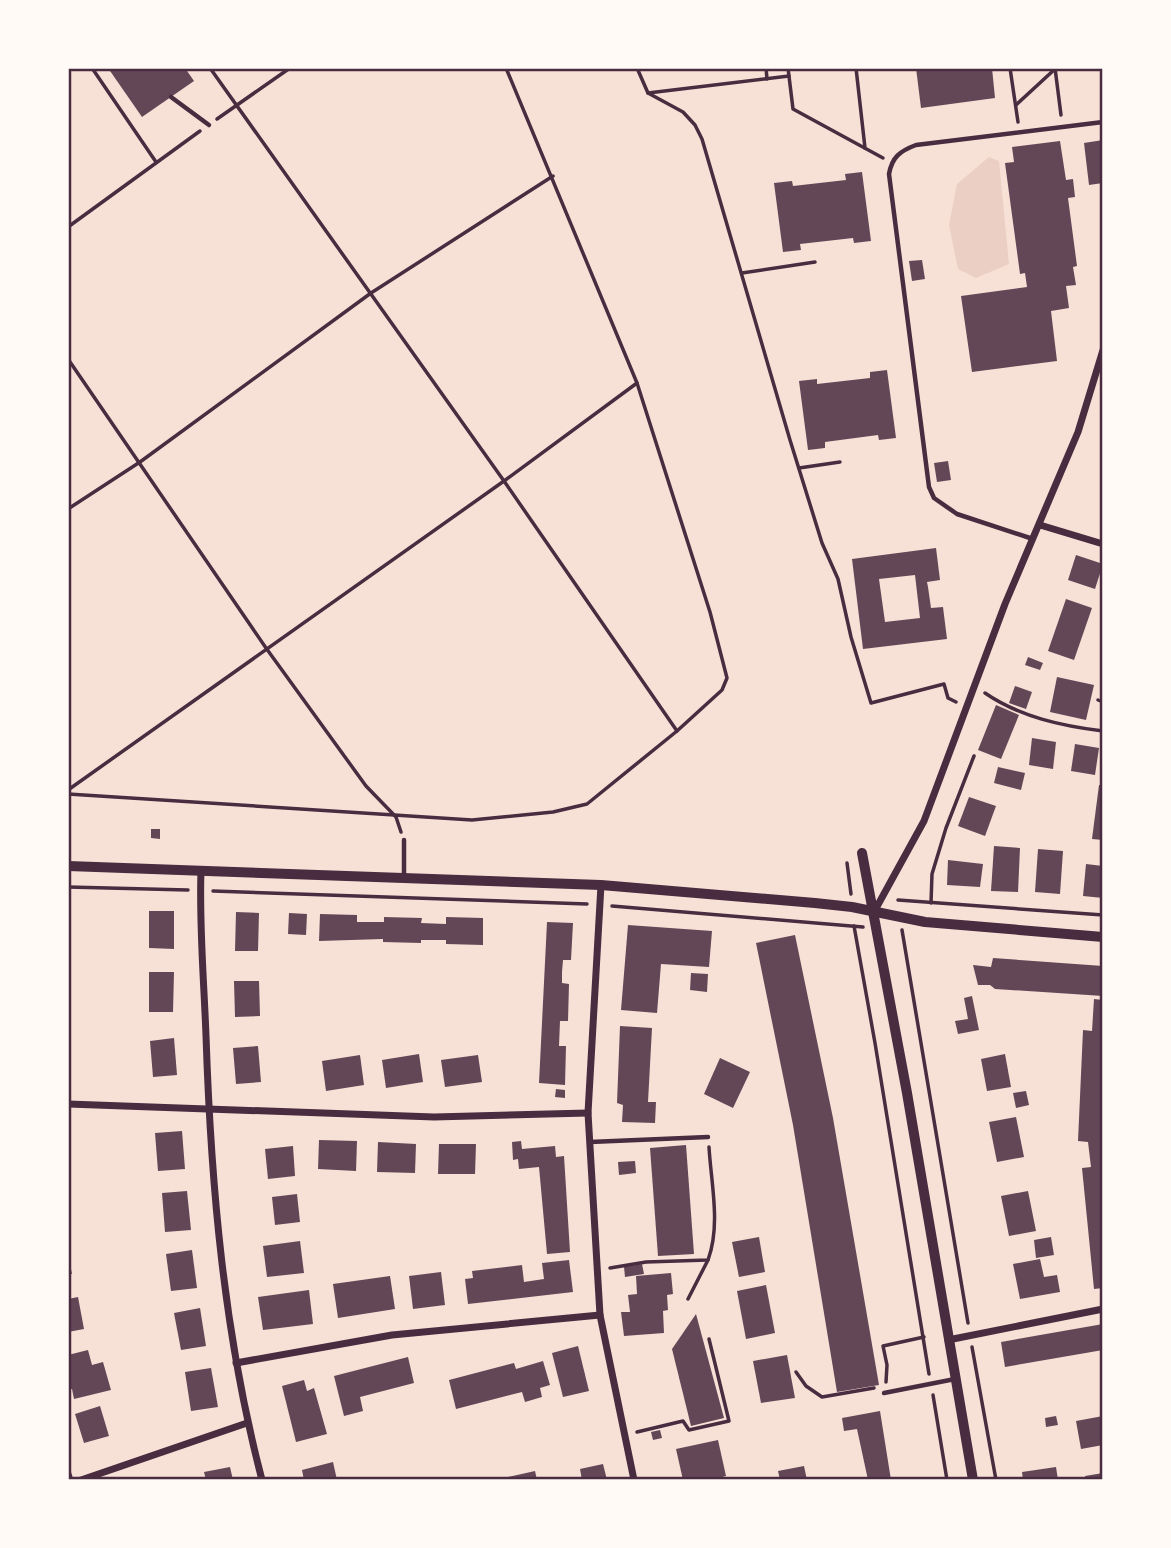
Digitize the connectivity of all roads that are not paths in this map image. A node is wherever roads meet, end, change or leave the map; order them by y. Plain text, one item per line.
1 (171, 97) dead end
2 (1103, 122) edge
3 (209, 125) road end
4 (1103, 350) edge
5 (1040, 525) junction
6 (1034, 539) junction
7 (1103, 544) edge
8 (404, 840) road end
9 (862, 853) dead end
10 (68, 866) edge
11 (201, 871) junction
12 (404, 877) junction
13 (601, 885) junction
14 (873, 912) junction
15 (1103, 937) edge
16 (68, 1104) edge
17 (209, 1109) junction
18 (588, 1113) junction
19 (708, 1137) road end
20 (590, 1142) junction
21 (1103, 1309) edge
22 (600, 1315) junction
23 (948, 1340) junction
24 (236, 1363) junction
25 (955, 1379) junction
26 (884, 1393) dead end
27 (247, 1423) junction
28 (68, 1474) edge
29 (70, 1480) edge
30 (81, 1480) edge
31 (262, 1480) edge
32 (634, 1480) edge
33 (973, 1480) edge

1 - 3 lane
2 - 6 lane
4 - 5 street
5 - 6 street
5 - 7 street
6 - 14 street
8 - 12 lane
9 - 14 street
10 - 11 street
11 - 12 street
11 - 17 street
12 - 13 street
13 - 14 street
13 - 18 street
14 - 15 street
14 - 23 street
16 - 17 street
17 - 18 street
17 - 24 street
18 - 20 street
19 - 20 lane
20 - 22 street
21 - 23 street
22 - 24 street
22 - 32 street
23 - 25 street
24 - 27 street
25 - 26 lane
25 - 33 street
27 - 30 street
27 - 31 street
28 - 29 street

